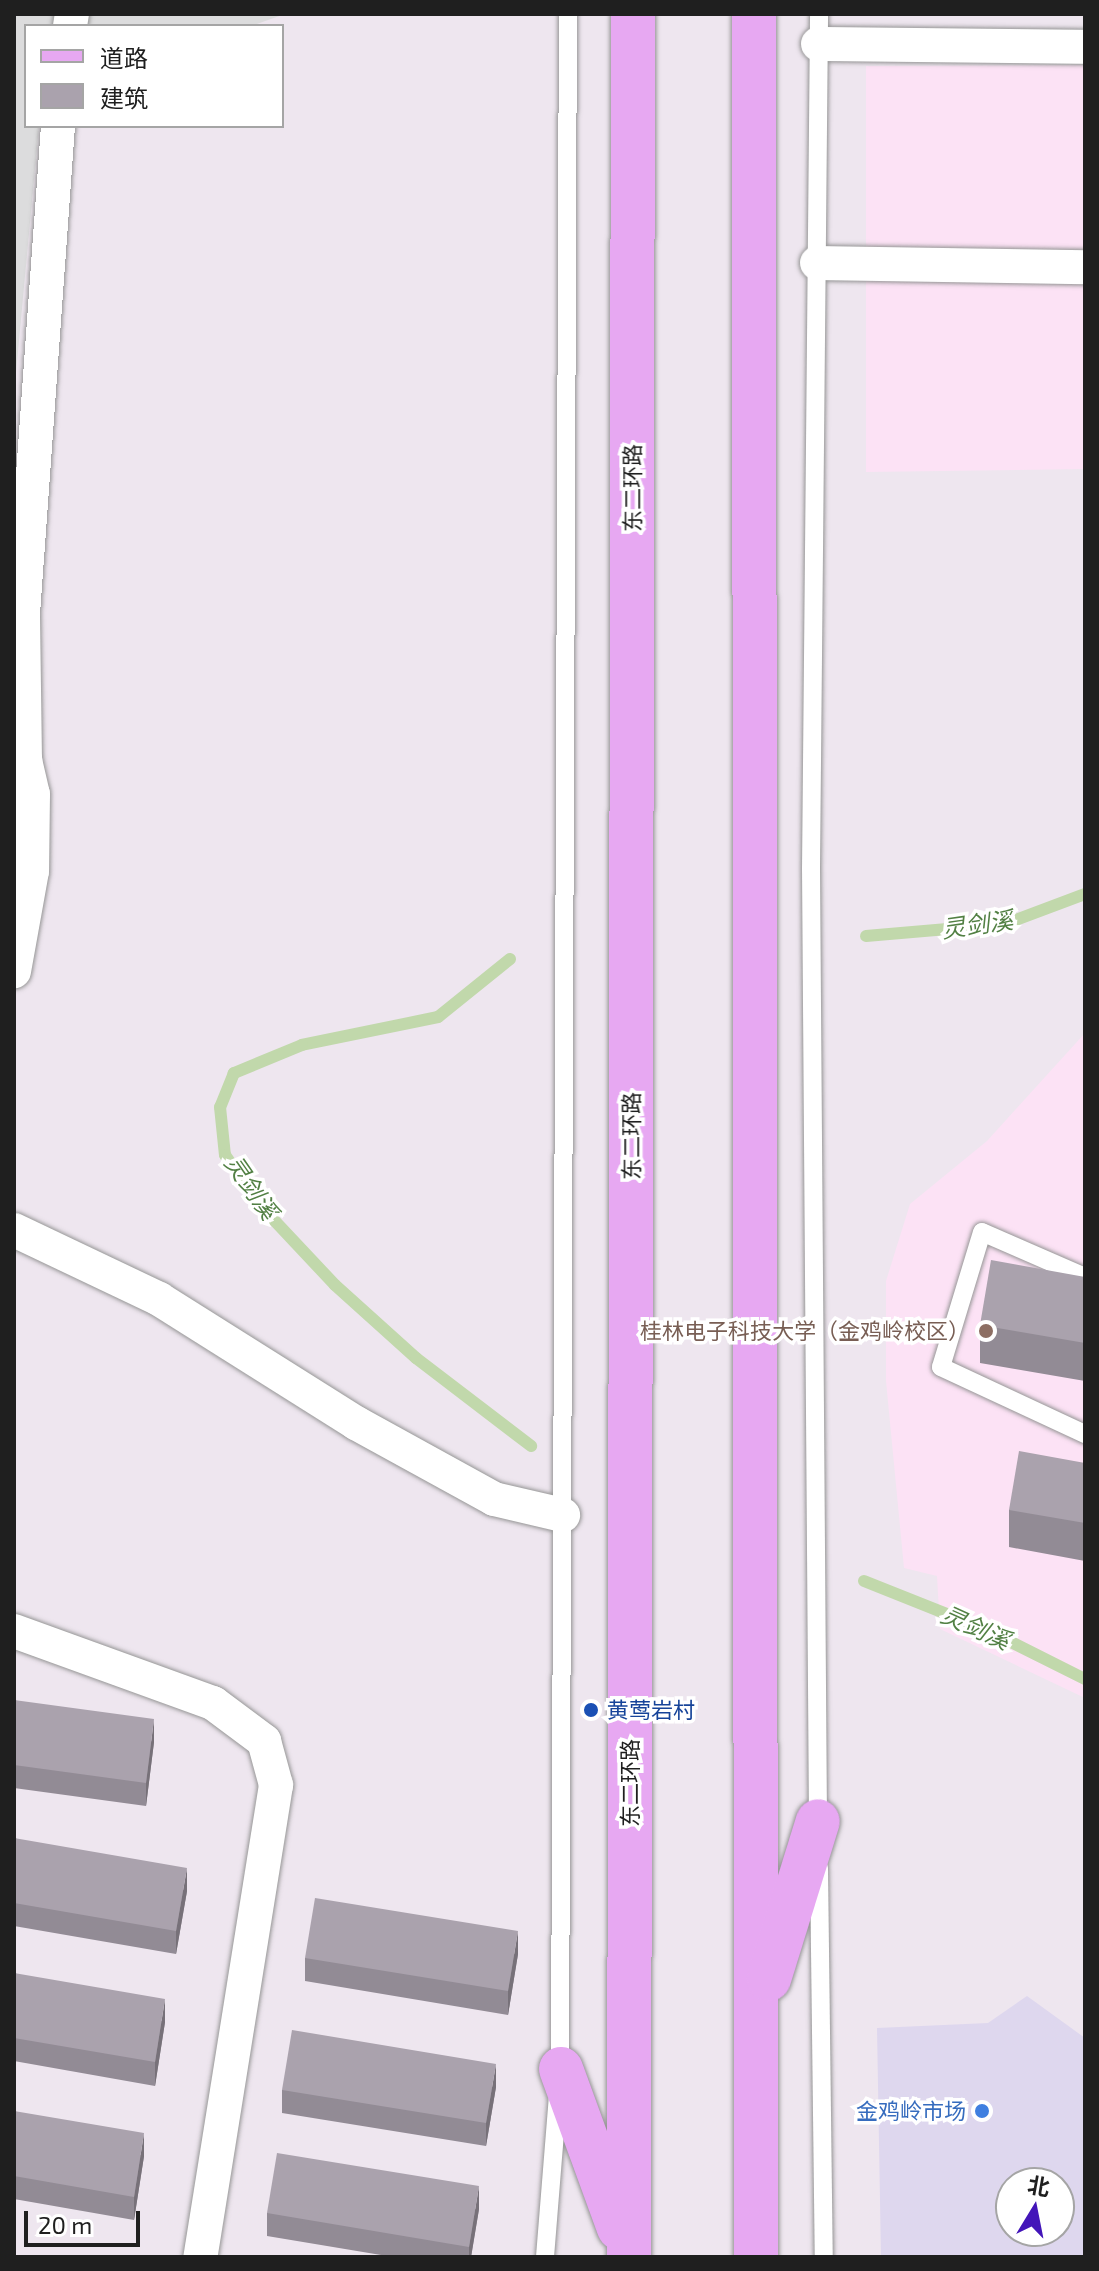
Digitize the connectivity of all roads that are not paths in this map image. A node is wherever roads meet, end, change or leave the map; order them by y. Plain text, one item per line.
1 (568, 14) edge
2 (633, 14) edge
3 (754, 14) edge
4 (818, 29) edge
5 (1085, 47) edge
6 (58, 128) edge
7 (817, 263) junction
8 (1085, 267) edge
9 (20, 757) edge
10 (14, 971) edge
11 (14, 1230) edge
12 (1085, 1277) edge
13 (1085, 1434) edge
14 (563, 1515) junction
15 (14, 1631) edge
16 (818, 1821) junction
17 (756, 2023) junction
18 (561, 2069) junction
19 (629, 2256) edge
20 (200, 2257) edge
21 (545, 2257) edge
22 (756, 2257) edge
23 (824, 2257) edge

1 - 14 lane
2 - 19 main road, 东二环路
3 - 17 main road
4 - 5 street
4 - 7 lane
6 - 9 street
7 - 8 street
7 - 16 lane
9 - 10 street
11 - 14 street
12 - 13 lane
14 - 18 lane
15 - 20 street
16 - 17 main road
16 - 23 lane
17 - 22 main road
18 - 19 main road
18 - 21 lane

